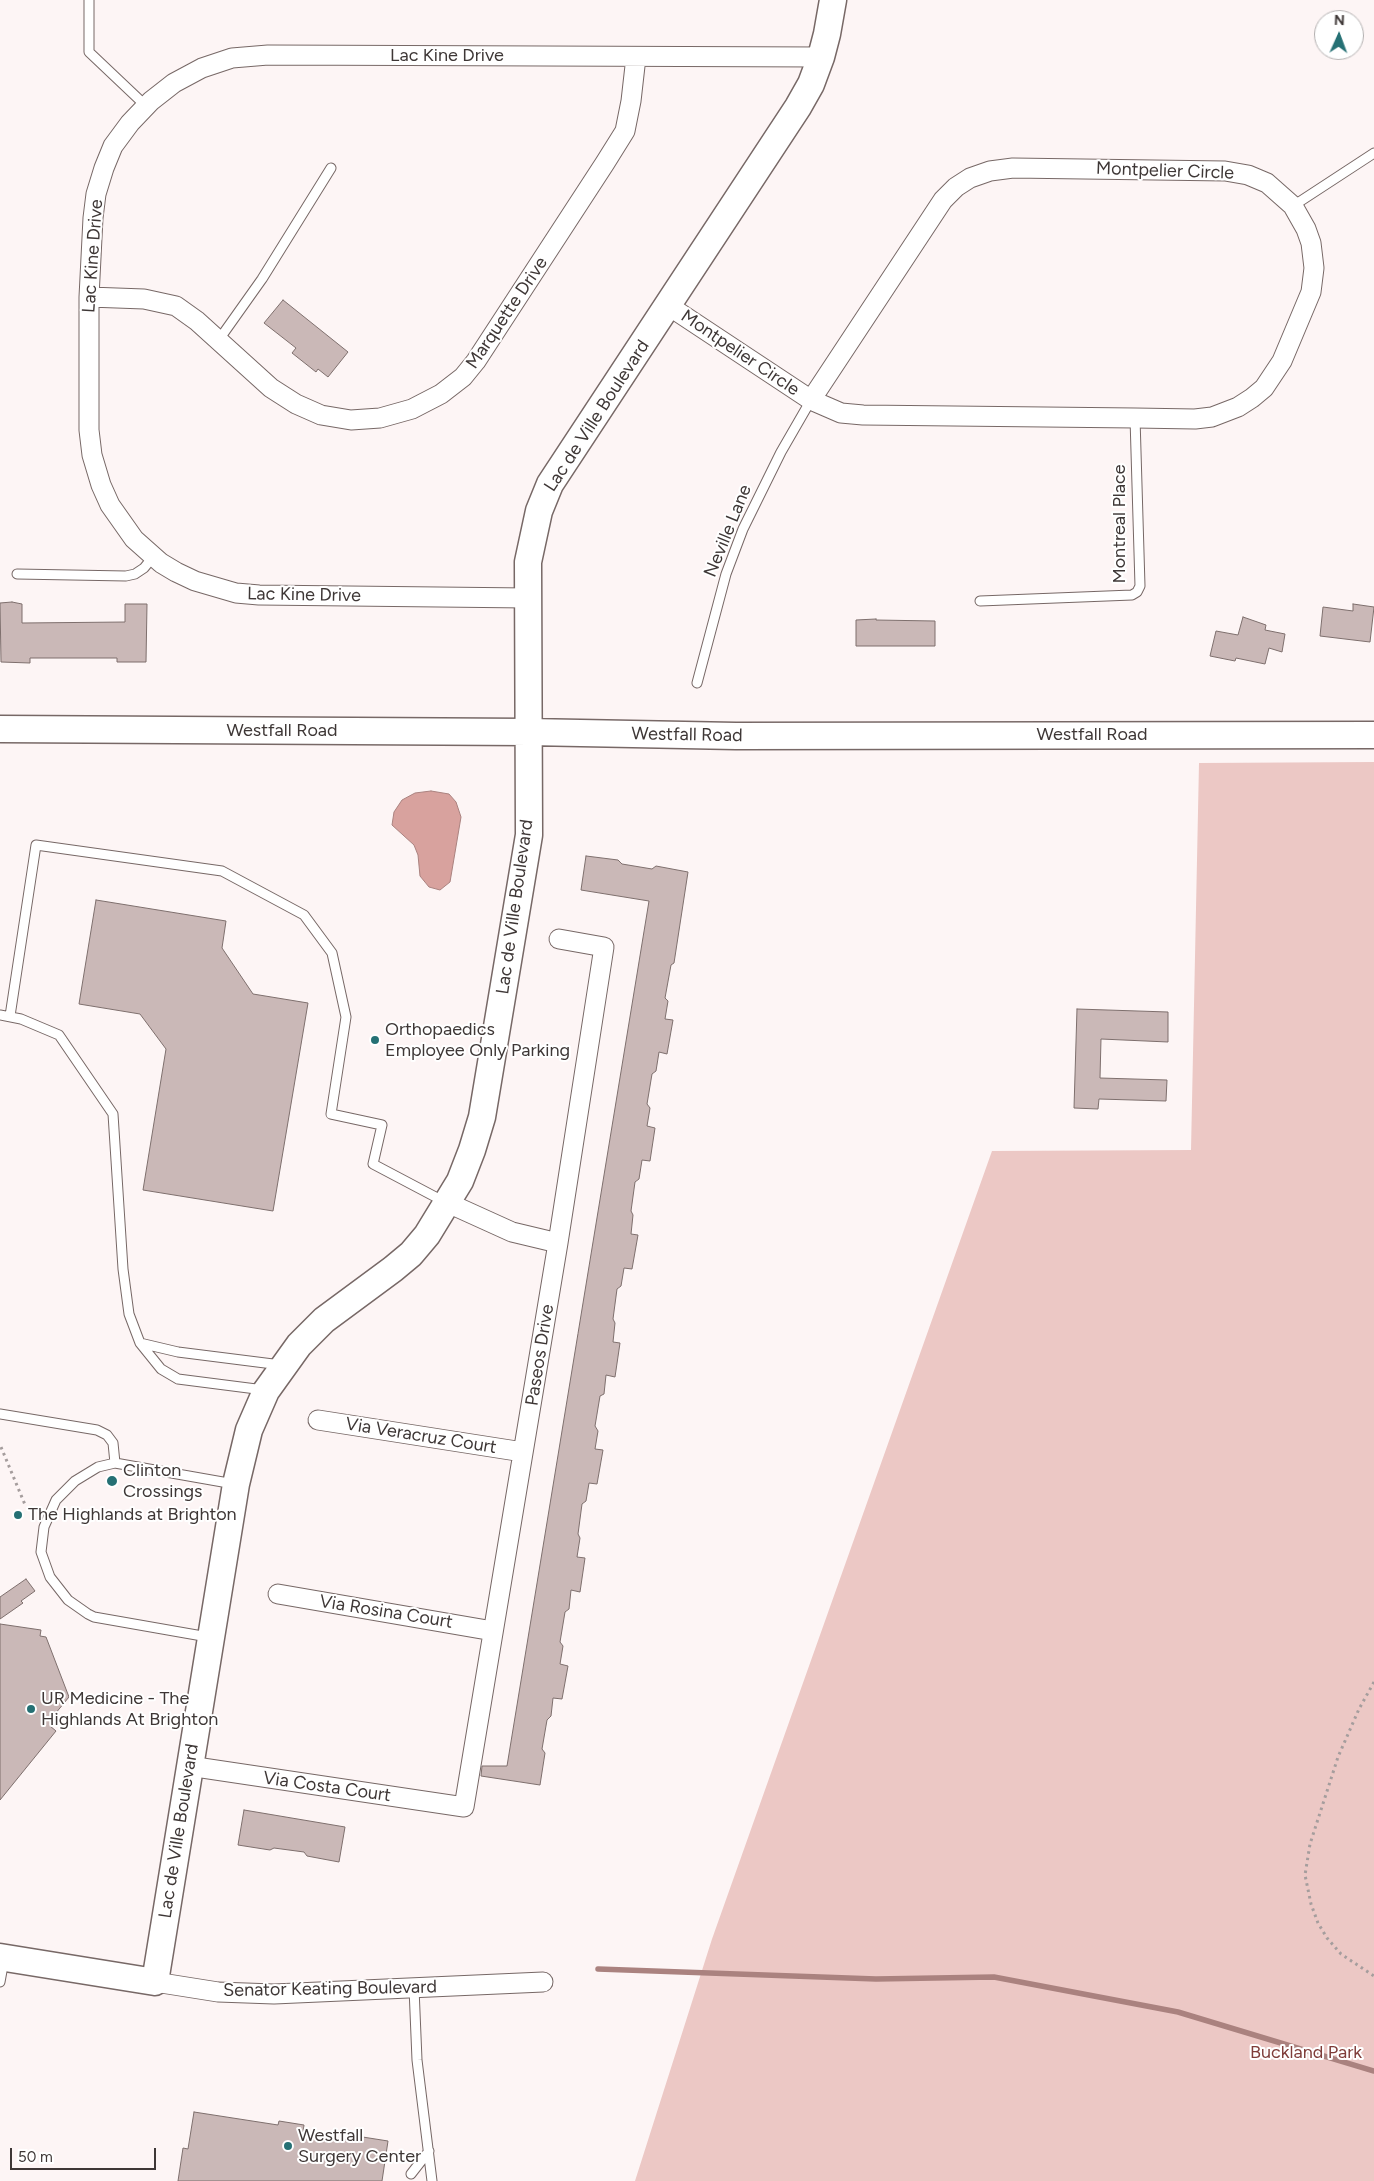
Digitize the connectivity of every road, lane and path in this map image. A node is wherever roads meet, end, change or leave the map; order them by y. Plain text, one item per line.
1 (89, 0) edge
2 (832, 0) edge
3 (636, 57) junction
4 (821, 57) junction
5 (146, 106) junction
6 (1374, 153) edge
7 (331, 168) dead end
8 (1292, 206) junction
9 (89, 297) junction
10 (669, 306) junction
11 (218, 341) junction
12 (810, 400) junction
13 (1134, 418) junction
14 (153, 557) junction
15 (17, 574) dead end
16 (528, 598) junction
17 (980, 601) dead end
18 (697, 683) dead end
19 (0, 729) edge
20 (529, 732) junction
21 (1374, 735) edge
22 (559, 939) dead end
23 (0, 1015) edge
24 (10, 1016) junction
25 (448, 1203) junction
26 (558, 1243) junction
27 (140, 1343) junction
28 (283, 1366) junction
29 (266, 1391) junction
30 (0, 1414) edge
31 (318, 1420) dead end
32 (1, 1447) edge
33 (524, 1452) junction
34 (115, 1463) junction
35 (236, 1484) junction
36 (26, 1506) dead end
37 (278, 1594) dead end
38 (494, 1630) junction
39 (211, 1637) junction
40 (1374, 1682) edge
41 (189, 1766) junction
42 (464, 1807) joint
43 (2, 1965) edge
44 (1374, 1976) edge
45 (155, 1982) junction
46 (543, 1982) dead end
47 (414, 1988) junction
48 (429, 2151) junction
49 (411, 2174) dead end
50 (432, 2181) edge

1 - 5 lane
2 - 4 street, Lac de Ville Boulevard
3 - 4 street, Lac Kine Drive
3 - 5 street, Lac Kine Drive
3 - 11 street, Marquette Drive
4 - 10 street, Lac de Ville Boulevard
5 - 9 street, Lac Kine Drive
6 - 8 lane
7 - 11 lane
8 - 12 street, Montpelier Circle
8 - 13 street, Montpelier Circle
9 - 11 street, Marquette Drive
9 - 14 street, Lac Kine Drive
10 - 12 street, Montpelier Circle
10 - 16 street, Lac de Ville Boulevard
12 - 13 street, Montpelier Circle
12 - 18 lane, Neville Lane
13 - 17 lane, Montreal Place
14 - 15 lane
14 - 16 street, Lac Kine Drive
16 - 20 street, Lac de Ville Boulevard
19 - 20 street, Westfall Road
20 - 21 street, Westfall Road
20 - 25 street, Lac de Ville Boulevard
22 - 26 street, Paseos Drive
23 - 24 lane
24 - 25 lane
24 - 27 lane
25 - 26 street
25 - 28 street, Lac de Ville Boulevard
26 - 33 street, Paseos Drive
27 - 28 lane
27 - 29 lane
28 - 29 street, Lac de Ville Boulevard
29 - 35 street, Lac de Ville Boulevard
30 - 34 lane
31 - 33 street, Via Veracruz Court
32 - 36 path
33 - 38 street, Paseos Drive
34 - 35 lane
34 - 39 lane
35 - 39 street, Lac de Ville Boulevard
37 - 38 street, Via Rosina Court
38 - 42 street, Paseos Drive
39 - 41 street, Lac de Ville Boulevard
40 - 44 path
41 - 42 street, Via Costa Court
41 - 45 street, Lac de Ville Boulevard
43 - 45 street, Senator Keating Boulevard
45 - 47 street, Senator Keating Boulevard
46 - 47 street, Senator Keating Boulevard
47 - 48 lane
48 - 49 lane
48 - 50 lane

